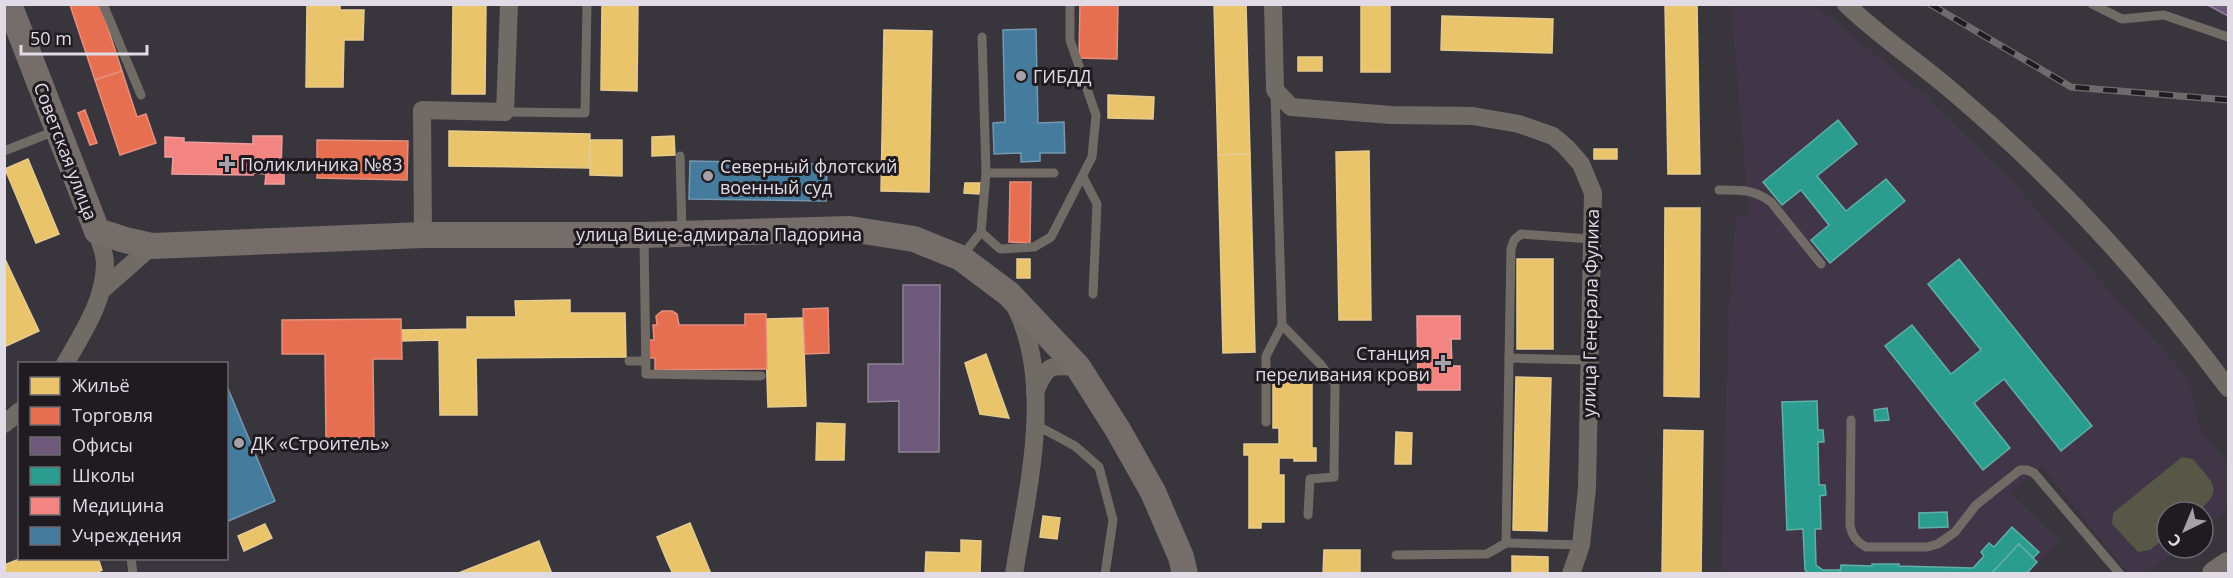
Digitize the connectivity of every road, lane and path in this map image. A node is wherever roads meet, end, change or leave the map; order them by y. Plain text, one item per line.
1 (9, 4) edge
2 (103, 4) edge
3 (509, 4) edge
4 (587, 4) edge
5 (1070, 4) edge
6 (1273, 4) edge
7 (1845, 4) edge
8 (2092, 4) edge
9 (981, 37) dead end
10 (2229, 38) edge
11 (1275, 90) junction
12 (141, 95) dead end
13 (505, 112) junction
14 (57, 130) junction
15 (4, 151) edge
16 (680, 156) dead end
17 (987, 173) junction
18 (1054, 173) dead end
19 (1083, 177) junction
20 (1719, 190) dead end
21 (97, 231) junction
22 (981, 232) junction
23 (682, 234) junction
24 (644, 235) junction
25 (423, 236) junction
26 (1591, 239) junction
27 (152, 246) junction
28 (961, 258) junction
29 (1821, 264) dead end
30 (102, 290) junction
31 (1009, 294) junction
32 (1093, 294) dead end
33 (1282, 325) junction
34 (1509, 358) junction
35 (1588, 360) junction
36 (629, 361) dead end
37 (645, 361) junction
38 (66, 362) edge
39 (1078, 367) junction
40 (761, 376) dead end
41 (2229, 388) edge
42 (1035, 392) junction
43 (18, 413) edge
44 (1851, 420) dead end
45 (1266, 422) dead end
46 (4, 424) edge
47 (1036, 425) junction
48 (1308, 515) dead end
49 (1506, 543) junction
50 (1581, 545) junction
51 (1396, 555) dead end
52 (2229, 565) edge
53 (1014, 573) edge
54 (1105, 573) edge
55 (1185, 573) edge
56 (1571, 573) edge
57 (2120, 573) edge
58 (2215, 573) edge

1 - 14 street, Советская улица
2 - 12 lane
3 - 13 street
4 - 13 lane
5 - 19 lane
6 - 11 street
7 - 41 street
8 - 10 lane
9 - 17 lane
11 - 26 street, улица Генерала Фулика
11 - 33 lane
13 - 25 street
14 - 15 lane
14 - 21 street, Советская улица
16 - 23 lane
17 - 18 lane
17 - 22 lane
19 - 22 lane
19 - 32 lane
20 - 29 lane
21 - 27 street, улица Вице-адмирала Падорина
21 - 30 street
22 - 28 lane
23 - 24 street, улица Вице-адмирала Падорина
23 - 28 street, улица Вице-адмирала Падорина
24 - 25 street, улица Вице-адмирала Падорина
24 - 37 lane
25 - 27 street, улица Вице-адмирала Падорина
26 - 34 lane
26 - 35 street, улица Генерала Фулика
27 - 30 street
28 - 31 street, улица Вице-адмирала Падорина
30 - 38 street
31 - 39 street, улица Вице-адмирала Падорина
31 - 42 street
33 - 45 lane
33 - 48 lane
34 - 35 lane
34 - 49 lane
35 - 50 street, улица Генерала Фулика
36 - 37 lane
37 - 40 lane
39 - 42 street
39 - 55 street, улица Вице-адмирала Падорина
42 - 47 street
43 - 46 street
44 - 57 lane
47 - 53 street
47 - 54 lane
49 - 50 lane
49 - 51 lane
50 - 56 street, улица Генерала Фулика
52 - 58 street

